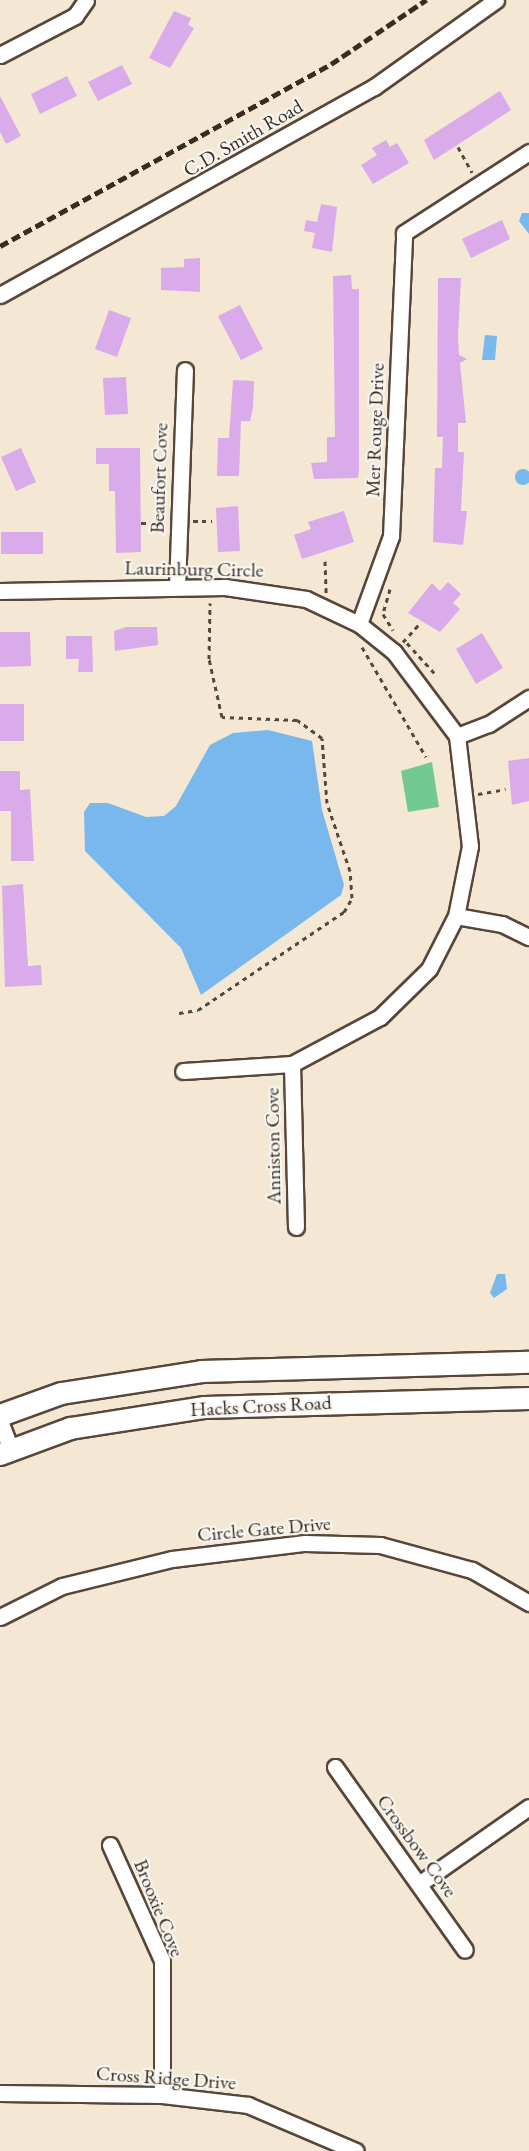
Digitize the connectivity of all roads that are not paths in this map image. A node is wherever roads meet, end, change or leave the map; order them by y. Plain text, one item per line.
1 (86, 0) edge
2 (496, 0) edge
3 (0, 55) edge
4 (529, 152) edge
5 (0, 295) edge
6 (185, 370) dead end
7 (177, 588) junction
8 (0, 591) edge
9 (359, 624) junction
10 (529, 698) edge
11 (457, 736) junction
12 (456, 916) junction
13 (529, 937) edge
14 (292, 1064) junction
15 (183, 1071) dead end
16 (296, 1227) dead end
17 (529, 1362) edge
18 (529, 1398) edge
19 (0, 1414) edge
20 (0, 1420) edge
21 (5, 1452) edge
22 (529, 1603) edge
23 (0, 1617) edge
24 (334, 1767) dead end
25 (529, 1807) edge
26 (110, 1845) dead end
27 (419, 1884) junction
28 (465, 1950) dead end
29 (0, 2093) edge
30 (162, 2096) junction
31 (356, 2151) edge

1 - 3 street
2 - 5 street, C.D. Smith Road
4 - 9 street, Mer Rouge Drive
6 - 7 street, Beaufort Cove
7 - 8 street, Laurinburg Circle
7 - 9 street, Laurinburg Circle
9 - 11 street, Laurinburg Circle
10 - 11 street
11 - 12 street, Laurinburg Circle
12 - 13 street
12 - 14 street, Laurinburg Circle
14 - 15 street, Laurinburg Circle
14 - 16 street, Anniston Cove
17 - 19 main road, Hacks Cross Road
18 - 21 main road, Hacks Cross Road
20 - 21 street
22 - 23 street, Circle Gate Drive
24 - 27 street, Crossbow Cove
25 - 27 street
26 - 30 street, Brooxie Cove
27 - 28 street, Crossbow Cove
29 - 30 street, Cross Ridge Drive
30 - 31 street, Cross Ridge Drive

